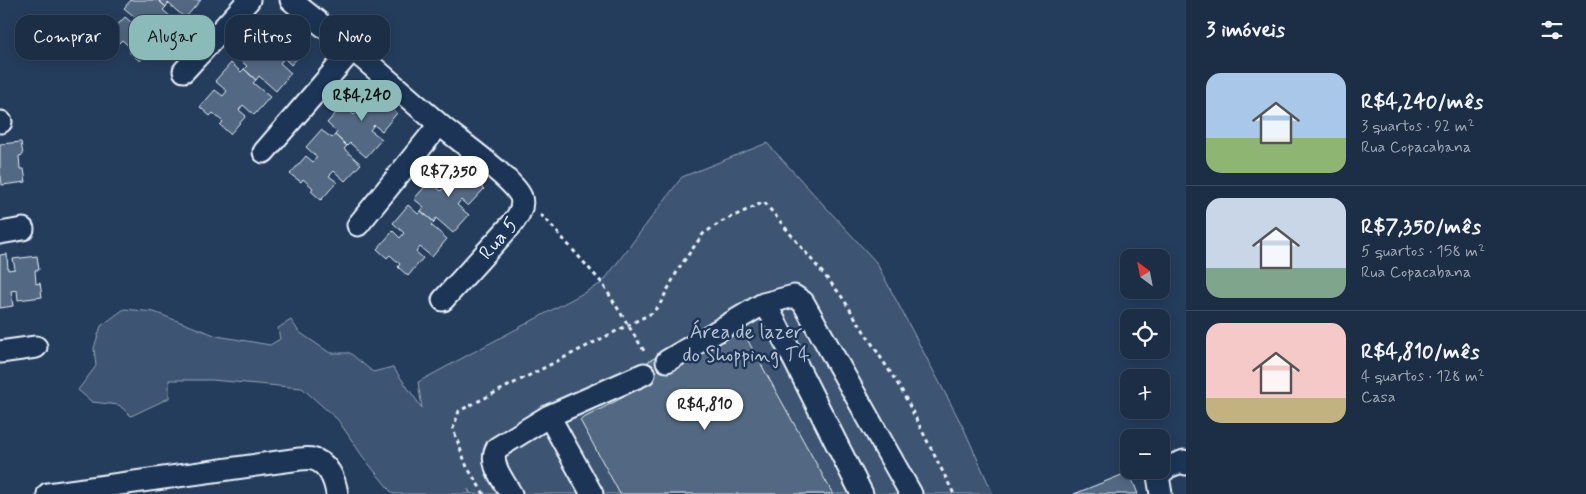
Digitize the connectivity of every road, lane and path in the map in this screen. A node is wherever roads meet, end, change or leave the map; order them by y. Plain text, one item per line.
1 (249, 0) edge
2 (290, 0) edge
3 (320, 23) edge
4 (343, 60) edge
5 (365, 60) edge
6 (184, 71) dead end
7 (439, 125) junction
8 (264, 152) dead end
9 (522, 205) junction
10 (358, 226) dead end
11 (23, 229) dead end
12 (0, 233) edge
13 (443, 300) dead end
14 (762, 304) junction
15 (36, 347) dead end
16 (0, 352) edge
17 (654, 365) junction
18 (549, 416) junction
19 (1186, 464) edge
20 (48, 494) edge
21 (337, 494) edge
22 (511, 494) edge
23 (592, 494) edge
24 (862, 494) edge
25 (911, 494) edge
26 (1161, 494) edge

1 - 6 street
2 - 3 street, Rua 5
4 - 8 street
5 - 7 street, Rua 5
7 - 9 street, Rua 5
7 - 10 street
9 - 13 street, Rua 5
9 - 17 path
11 - 12 street
14 - 17 street
14 - 24 street
14 - 25 street
15 - 16 street
17 - 18 street
18 - 22 street
18 - 23 street
19 - 26 street
20 - 21 street

